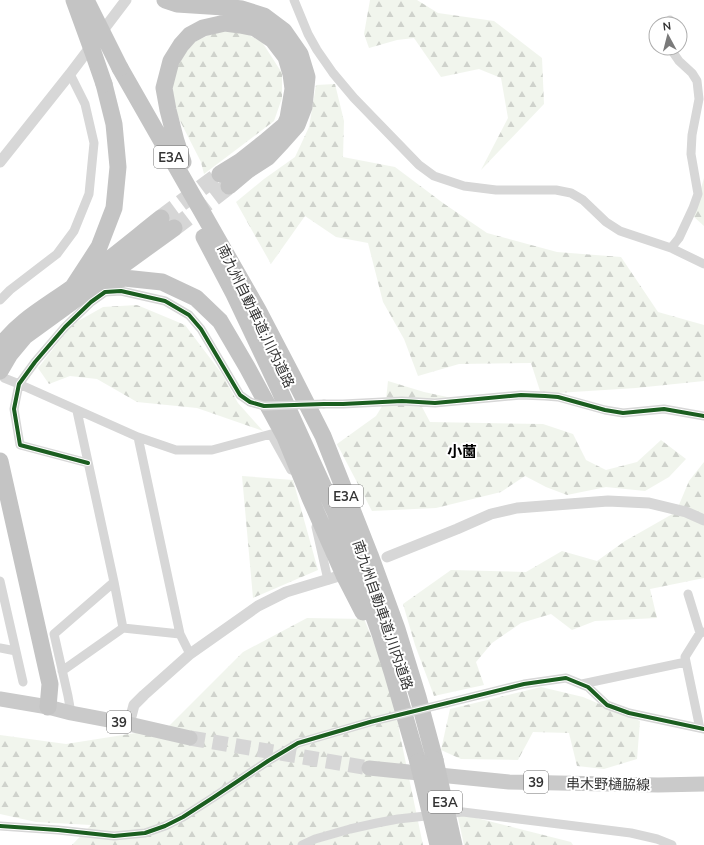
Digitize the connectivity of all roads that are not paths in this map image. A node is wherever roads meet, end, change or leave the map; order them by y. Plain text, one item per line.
1 (74, 0) edge
2 (86, 0) edge
3 (126, 0) edge
4 (294, 0) edge
5 (171, 2) edge
6 (675, 56) edge
7 (120, 68) junction
8 (70, 74) junction
9 (0, 162) edge
10 (167, 223) tunnel mouth
11 (671, 248) junction
12 (704, 264) edge
13 (78, 290) junction
14 (0, 300) edge
15 (0, 347) edge
16 (285, 362) junction
17 (2, 375) edge
18 (19, 384) junction
19 (77, 411) junction
20 (704, 416) edge
21 (138, 437) junction
22 (0, 461) edge
23 (88, 463) junction
24 (0, 510) edge
25 (704, 520) edge
26 (388, 557) dead end
27 (339, 576) dead end
28 (328, 580) junction
29 (0, 582) edge
30 (114, 582) junction
31 (1, 593) edge
32 (688, 594) dead end
33 (123, 628) junction
34 (702, 632) edge
35 (180, 634) junction
36 (0, 648) edge
37 (16, 651) junction
38 (190, 654) junction
39 (686, 662) junction
40 (62, 671) junction
41 (392, 672) junction
42 (23, 682) dead end
43 (582, 684) junction
44 (0, 699) edge
45 (48, 707) junction
46 (71, 713) junction
47 (129, 724) junction
48 (700, 725) edge
49 (190, 738) tunnel mouth
50 (427, 761) junction
51 (369, 768) tunnel mouth
52 (704, 784) edge
53 (0, 826) edge
54 (302, 845) edge
55 (438, 845) edge
56 (454, 845) edge
57 (672, 845) edge

1 - 13 highway, bridge
2 - 7 highway, 南九州自動車道;川内道路 / E3A, bridge
3 - 8 street
4 - 11 street
5 - 16 highway
6 - 11 street
7 - 16 highway, 南九州自動車道;川内道路 / E3A
7 - 41 highway, 南九州自動車道;川内道路 / E3A
8 - 9 street
8 - 14 street
10 - 13 highway
11 - 12 street
13 - 15 highway
13 - 17 highway
13 - 41 highway
16 - 50 highway, 南九州自動車道;川内道路 / E3A
17 - 18 street
18 - 19 street
18 - 20 street, bridge
18 - 23 street
19 - 21 street
19 - 23 street
21 - 28 street
21 - 35 street
22 - 45 highway
23 - 30 street
24 - 45 highway
25 - 26 street
27 - 28 street
28 - 38 street
29 - 31 street
30 - 33 street
30 - 40 street
31 - 37 street
32 - 34 street
33 - 35 street
33 - 40 street
34 - 39 street
35 - 38 street
36 - 37 street
37 - 42 street
38 - 47 street
39 - 43 street
39 - 48 street
40 - 46 street
41 - 50 highway, 南九州自動車道;川内道路 / E3A
43 - 48 street
43 - 53 street, bridge
44 - 45 main road, 39
45 - 46 main road, 39
46 - 47 main road, 39
47 - 49 main road, 39
50 - 55 highway, 南九州自動車道;川内道路 / E3A, bridge
50 - 56 highway, 南九州自動車道;川内道路 / E3A, bridge
51 - 52 main road, 串木野樋脇線 / 39
54 - 57 street

